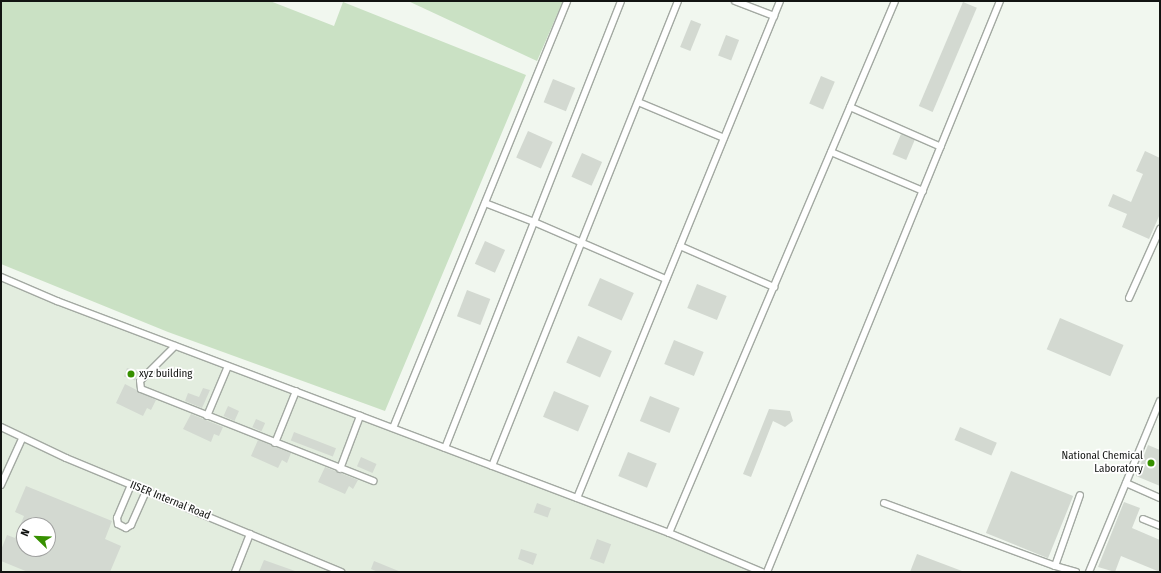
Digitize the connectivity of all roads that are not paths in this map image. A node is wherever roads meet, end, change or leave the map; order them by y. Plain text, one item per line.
1 (567, 1) edge
2 (621, 1) edge
3 (678, 1) edge
4 (735, 1) edge
5 (780, 1) edge
6 (895, 1) edge
7 (1000, 1) edge
8 (774, 16) junction
9 (638, 102) junction
10 (850, 108) junction
11 (724, 138) junction
12 (941, 147) junction
13 (831, 152) junction
14 (923, 191) junction
15 (485, 203) junction
16 (534, 222) junction
17 (1160, 229) edge
18 (582, 242) junction
19 (680, 246) junction
20 (1, 277) edge
21 (666, 279) junction
22 (774, 286) junction
23 (1129, 298) dead end
24 (175, 346) junction
25 (228, 366) junction
26 (296, 392) junction
27 (1160, 401) edge
28 (207, 416) junction
29 (360, 416) junction
30 (1, 428) edge
31 (393, 428) junction
32 (22, 439) junction
33 (275, 443) junction
34 (445, 448) junction
35 (492, 466) junction
36 (340, 469) junction
37 (373, 482) dead end
38 (1126, 484) junction
39 (1, 485) edge
40 (131, 485) junction
41 (146, 491) junction
42 (1080, 495) dead end
43 (576, 498) junction
44 (1160, 498) edge
45 (884, 503) dead end
46 (1143, 519) dead end
47 (1160, 526) edge
48 (669, 533) junction
49 (250, 534) junction
50 (1055, 566) junction
51 (235, 572) edge
52 (341, 572) edge
53 (762, 572) edge
54 (767, 572) edge
55 (1076, 572) edge
56 (1089, 572) edge

1 - 15 lane
2 - 16 lane
3 - 9 lane
4 - 8 lane
5 - 8 lane
6 - 10 lane
7 - 12 lane
8 - 11 lane
9 - 11 lane
9 - 18 lane
10 - 12 lane
10 - 13 lane
11 - 19 lane
12 - 14 lane
13 - 14 lane
13 - 22 lane
14 - 54 lane
15 - 16 lane
15 - 31 lane
16 - 18 lane
16 - 34 lane
17 - 23 lane
18 - 21 lane
18 - 35 lane
19 - 21 lane
19 - 22 lane
20 - 24 lane
21 - 43 lane
22 - 48 lane
24 - 25 lane
24 - 28 lane
25 - 26 lane
25 - 28 lane
26 - 29 lane
26 - 33 lane
27 - 38 lane
28 - 33 lane
29 - 31 lane
29 - 36 lane
30 - 32 lane, IISER Internal Road
31 - 34 lane
32 - 39 lane
32 - 40 lane, IISER Internal Road
33 - 36 lane
34 - 35 lane
35 - 43 lane
36 - 37 lane
38 - 44 lane
38 - 56 lane
40 - 41 lane, IISER Internal Road
40 - 41 lane
41 - 49 lane, IISER Internal Road
42 - 50 lane
43 - 48 lane
45 - 50 lane
46 - 47 lane
48 - 53 lane
49 - 51 lane
49 - 52 lane, IISER Internal Road
50 - 55 lane

